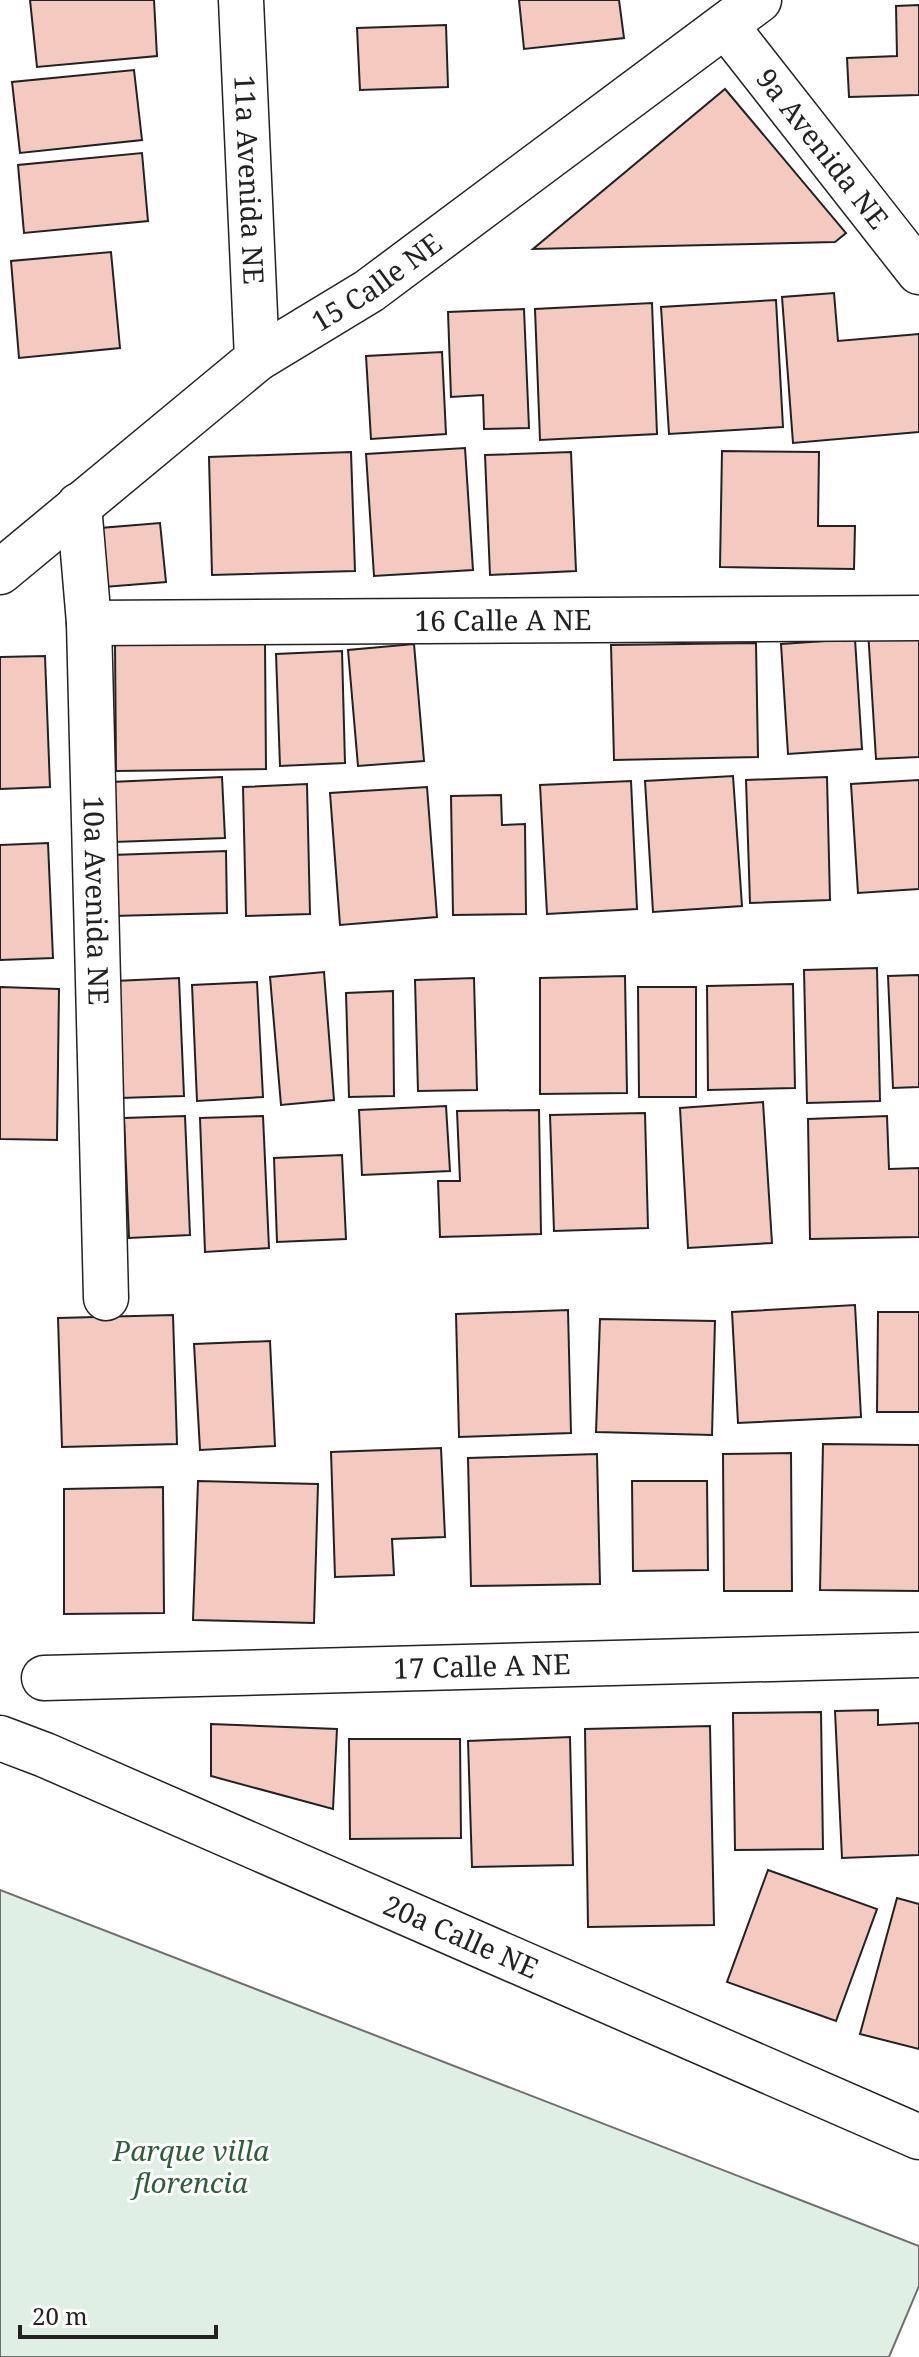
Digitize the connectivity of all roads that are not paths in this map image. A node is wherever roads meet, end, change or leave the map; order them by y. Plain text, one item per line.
1 (241, 0) edge
2 (743, 13) edge
3 (919, 272) edge
4 (257, 359) junction
5 (79, 505) junction
6 (0, 572) edge
7 (919, 618) edge
8 (89, 623) junction
9 (106, 1298) dead end
10 (919, 1655) edge
11 (44, 1678) dead end
12 (0, 1738) edge
13 (919, 2137) edge

1 - 4 street, 11a Avenida NE
2 - 3 street, 9a Avenida NE
2 - 4 street, 15 Calle NE
4 - 5 street, 15 Calle NE
5 - 6 street, 15 Calle NE
5 - 8 street, 10a Avenida NE
7 - 8 street, 16 Calle A NE
8 - 9 street, 10a Avenida NE
10 - 11 street, 17 Calle A NE
12 - 13 street, 20a Calle NE

